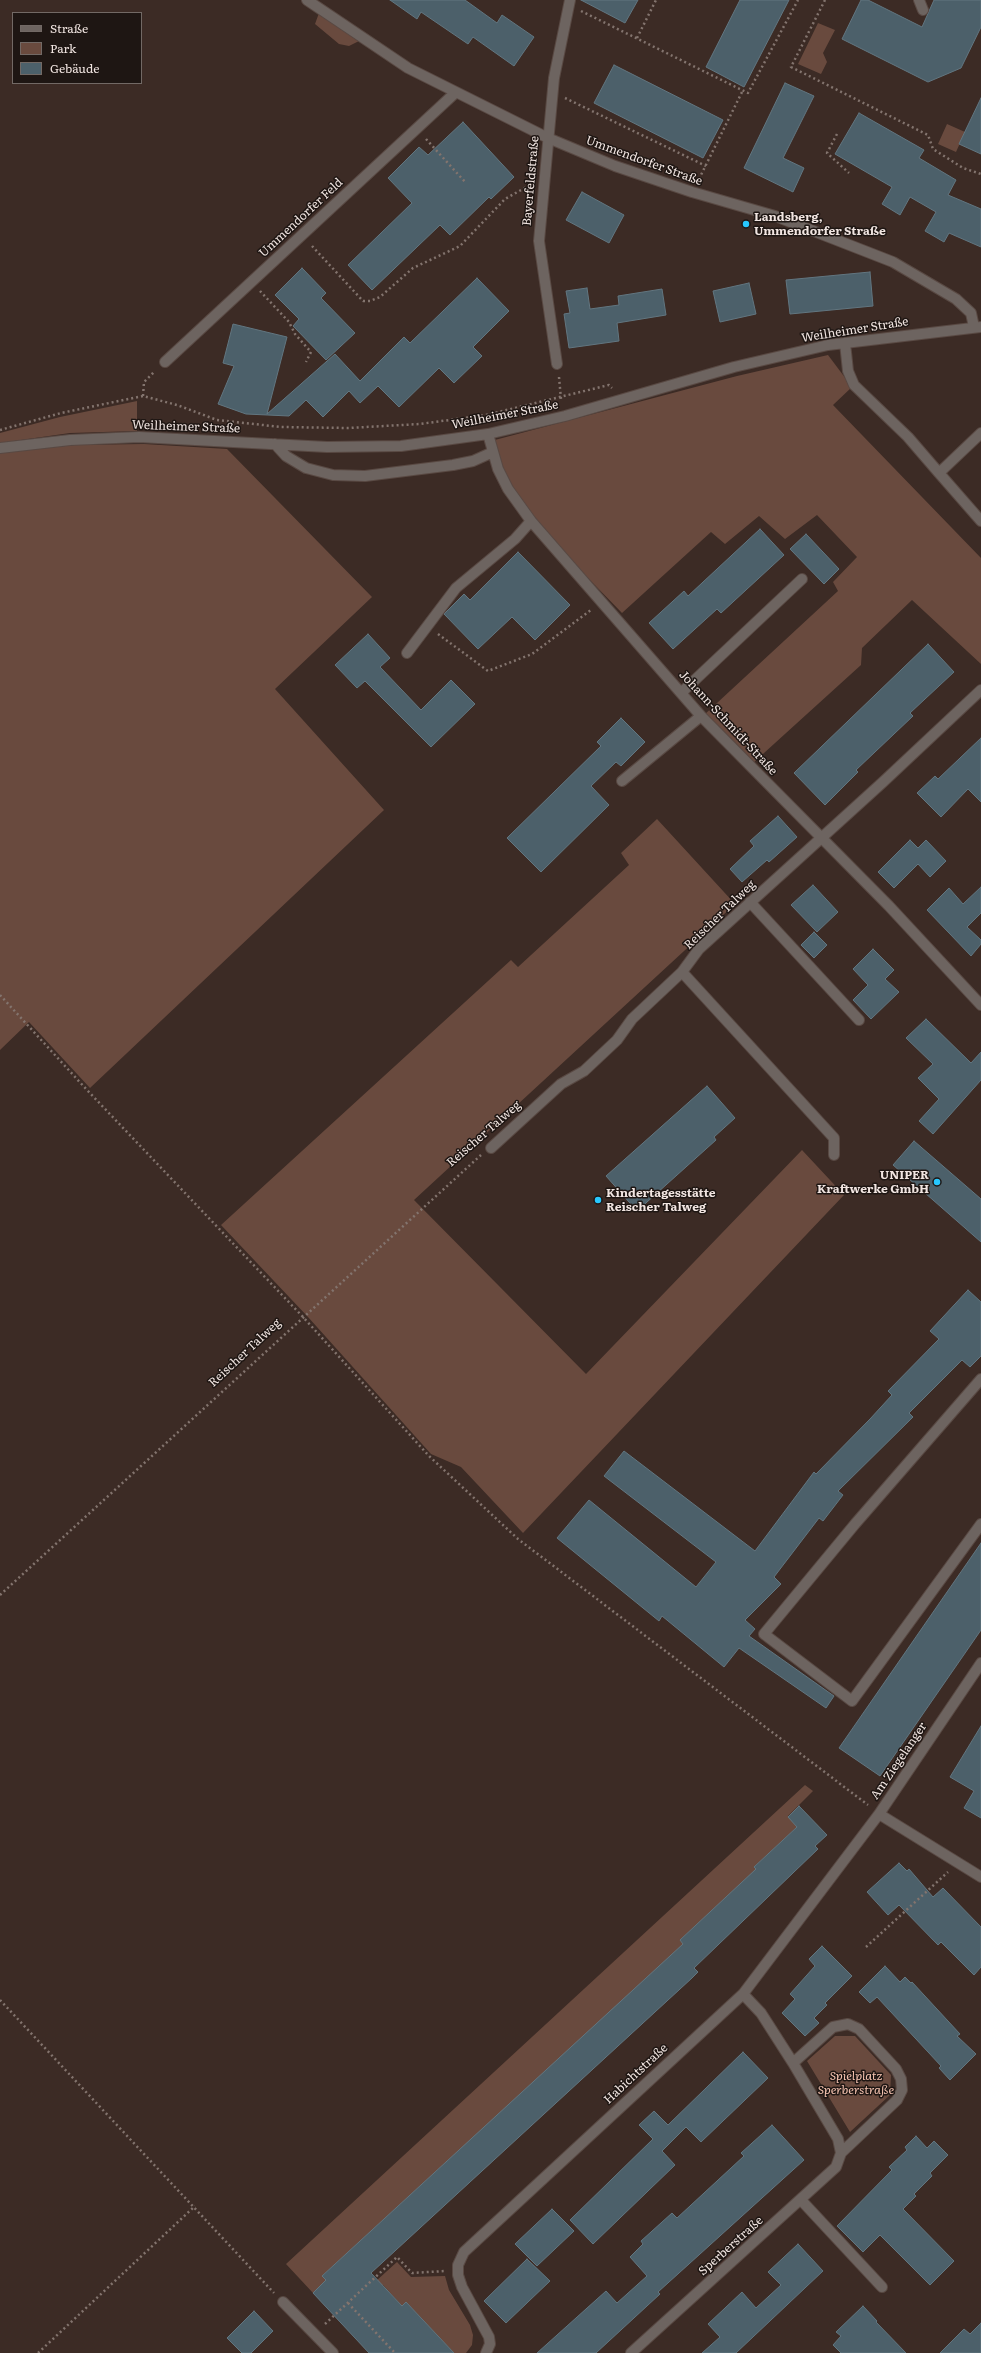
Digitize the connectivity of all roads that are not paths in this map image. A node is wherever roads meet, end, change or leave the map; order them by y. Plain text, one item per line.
1 (307, 0) edge
2 (919, 0) edge
3 (569, 2) edge
4 (923, 10) dead end
5 (455, 93) junction
6 (548, 138) junction
7 (978, 327) edge
8 (845, 343) junction
9 (165, 362) road end
10 (557, 364) road end
11 (981, 433) edge
12 (488, 434) junction
13 (275, 444) junction
14 (0, 448) edge
15 (493, 452) junction
16 (939, 473) junction
17 (981, 520) edge
18 (531, 521) junction
19 (802, 579) dead end
20 (407, 653) dead end
21 (981, 690) edge
22 (681, 693) junction
23 (701, 716) junction
24 (622, 781) dead end
25 (821, 839) junction
26 (750, 902) junction
27 (682, 972) junction
28 (981, 1005) edge
29 (858, 1020) dead end
30 (491, 1148) road end
31 (834, 1155) dead end
32 (981, 1379) edge
33 (981, 1524) edge
34 (981, 1663) edge
35 (879, 1814) junction
36 (981, 1877) edge
37 (743, 1994) junction
38 (792, 2063) junction
39 (841, 2153) junction
40 (801, 2200) junction
41 (882, 2287) dead end
42 (283, 2302) road end
43 (489, 2352) edge
44 (333, 2353) edge
45 (631, 2353) edge

1 - 5 street, Ummendorfer Straße
2 - 4 street
3 - 6 street, Bayerfeldstraße
5 - 6 street, Ummendorfer Straße
5 - 9 street, Ummendorfer Feld
6 - 7 street, Ummendorfer Straße
6 - 10 street, Bayerfeldstraße
7 - 8 street, Weilheimer Straße
8 - 12 street, Weilheimer Straße
8 - 16 street
11 - 16 street
12 - 13 street, Weilheimer Straße
12 - 15 street, Johann-Schmidt-Straße
13 - 14 street, Weilheimer Straße
13 - 15 street
15 - 18 street, Johann-Schmidt-Straße
16 - 17 street
18 - 20 street
18 - 22 street, Johann-Schmidt-Straße
19 - 22 street
21 - 25 street, Reischer Talweg
22 - 23 street, Johann-Schmidt-Straße
23 - 24 street
23 - 25 street, Johann-Schmidt-Straße
25 - 26 street, Reischer Talweg
25 - 28 street, Johann-Schmidt-Straße
26 - 27 street, Reischer Talweg
26 - 29 street
27 - 30 street, Reischer Talweg
27 - 31 street
32 - 33 street
34 - 35 street, Am Ziegelanger
35 - 36 street, Am Ziegelanger
35 - 37 street, Habichtstraße
37 - 38 street
37 - 43 street, Habichtstraße
38 - 39 street
38 - 39 street, Sperberstraße
39 - 40 street, Sperberstraße
40 - 41 street
40 - 45 street, Sperberstraße
42 - 44 street

